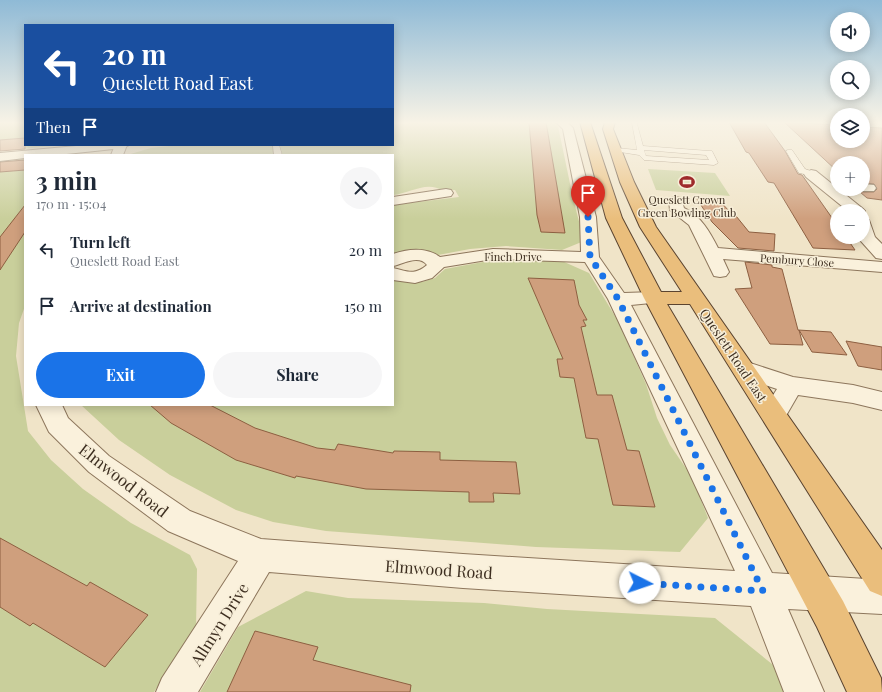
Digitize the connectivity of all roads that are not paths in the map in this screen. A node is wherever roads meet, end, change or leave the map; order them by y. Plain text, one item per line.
1 (574, 154) edge
2 (595, 154) edge
3 (617, 154) edge
4 (643, 154) edge
5 (710, 154) edge
6 (793, 154) edge
7 (24, 155) edge
8 (0, 157) edge
9 (811, 174) joint
10 (830, 186) edge
11 (446, 193) dead end
12 (841, 196) edge
13 (394, 201) edge
14 (676, 201) dead end
15 (850, 204) edge
16 (870, 242) edge
17 (880, 251) edge
18 (712, 253) junction
19 (590, 257) junction
20 (394, 260) edge
21 (436, 263) junction
22 (882, 267) edge
23 (720, 272) dead end
24 (394, 273) edge
25 (654, 298) junction
26 (695, 298) junction
27 (618, 299) junction
28 (744, 369) junction
29 (792, 385) junction
30 (882, 401) edge
31 (49, 406) edge
32 (774, 414) junction
33 (261, 555) junction
34 (882, 579) edge
35 (763, 591) junction
36 (819, 594) junction
37 (882, 597) edge
38 (176, 692) edge
39 (804, 692) edge
40 (867, 692) edge

1 - 19 street
2 - 25 highway
3 - 26 highway, Queslett Road East
4 - 5 lane
6 - 9 lane
7 - 8 street
9 - 10 street
11 - 13 street
12 - 15 street
14 - 18 street
16 - 17 street
18 - 22 street, Pembury Close
18 - 23 street
19 - 21 street, Finch Drive
19 - 27 street
20 - 21 street
21 - 24 street
25 - 26 highway
25 - 27 street
25 - 36 highway
26 - 28 highway, Queslett Road East
27 - 35 street
28 - 29 street
28 - 32 highway, Queslett Road East
29 - 30 street
29 - 32 street
31 - 33 street, Elmwood Road
32 - 34 highway, Queslett Road East
33 - 35 street, Elmwood Road
33 - 38 street, Allmyn Drive
35 - 36 street, Elmwood Road
35 - 39 street
36 - 37 street, Elmwood Road
36 - 40 highway

